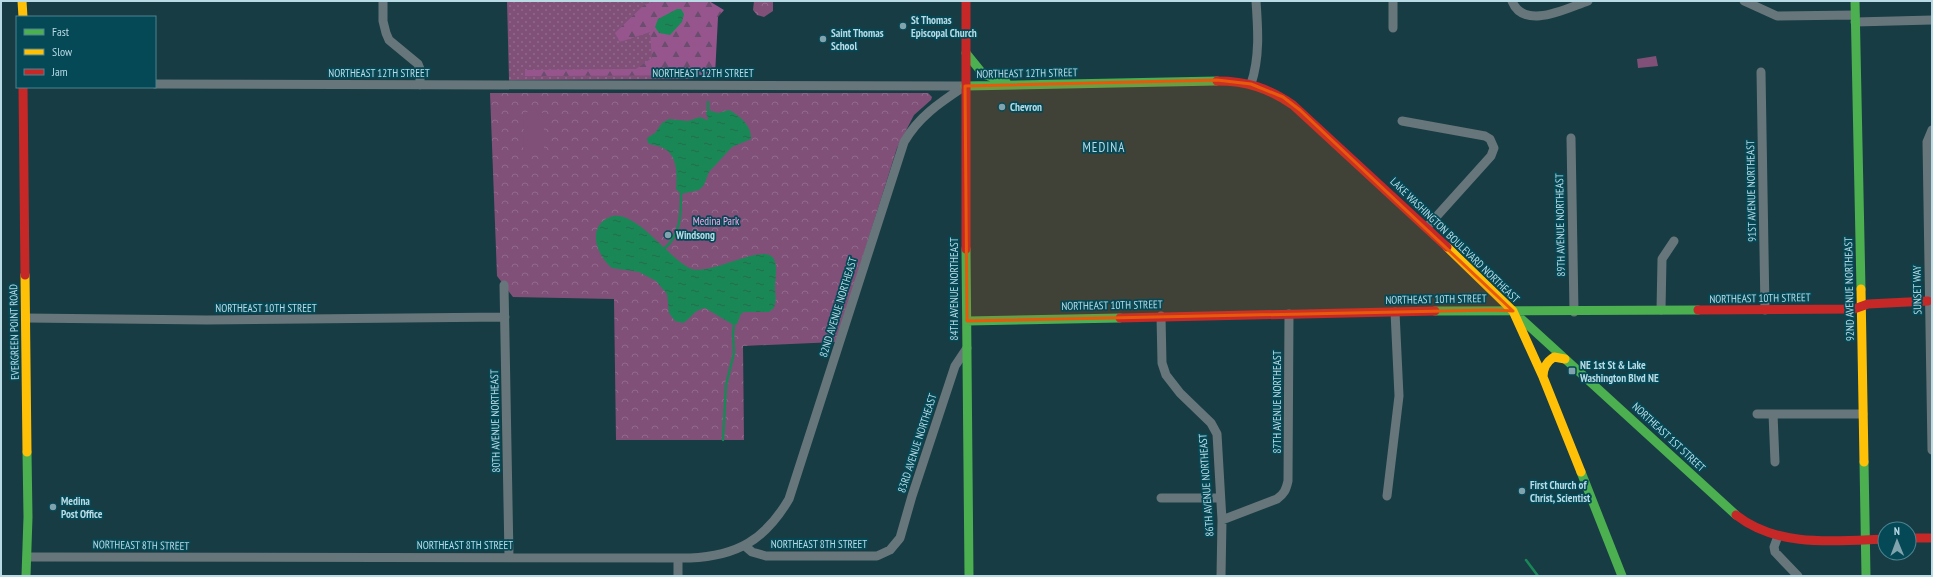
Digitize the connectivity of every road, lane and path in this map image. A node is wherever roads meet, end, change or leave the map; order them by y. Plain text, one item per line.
1 (22, 1) edge
2 (383, 1) edge
3 (966, 1) edge
4 (1256, 1) edge
5 (1393, 1) edge
6 (1512, 1) edge
7 (1588, 1) edge
8 (1744, 1) edge
9 (1854, 1) edge
10 (22, 16) edge
11 (1855, 19) junction
12 (1932, 20) edge
13 (1393, 28) dead end
14 (966, 53) junction
15 (1761, 72) dead end
16 (156, 84) edge
17 (1251, 84) junction
18 (420, 85) junction
19 (924, 85) junction
20 (1015, 85) junction
21 (965, 86) junction
22 (23, 88) edge
23 (935, 106) junction
24 (1402, 121) dead end
25 (1932, 130) edge
26 (1571, 138) dead end
27 (1427, 227) junction
28 (1674, 241) dead end
29 (504, 285) dead end
30 (1928, 301) junction
31 (1861, 306) junction
32 (1661, 310) junction
33 (1765, 310) junction
34 (1513, 311) junction
35 (1394, 312) junction
36 (1574, 312) junction
37 (1289, 314) junction
38 (1161, 316) junction
39 (505, 317) junction
40 (26, 318) junction
41 (967, 321) junction
42 (967, 348) junction
43 (1565, 359) junction
44 (1543, 377) junction
45 (1757, 414) dead end
46 (1773, 414) junction
47 (1863, 414) junction
48 (1932, 450) edge
49 (1775, 462) dead end
50 (1388, 496) dead end
51 (1161, 498) dead end
52 (1220, 498) junction
53 (1222, 520) junction
54 (1778, 536) junction
55 (1917, 538) edge
56 (1932, 538) edge
57 (1865, 539) junction
58 (1877, 539) edge
59 (745, 546) junction
60 (894, 547) joint
61 (28, 557) junction
62 (509, 557) junction
63 (678, 558) junction
64 (26, 576) edge
65 (678, 576) edge
66 (969, 576) edge
67 (1221, 576) edge
68 (1622, 576) edge
69 (1798, 576) edge
70 (1866, 576) edge

1 - 10 main road
2 - 18 street
3 - 14 main road, 84TH AVENUE NORTHEAST
4 - 17 street
5 - 13 street
6 - 7 street
8 - 11 street
9 - 11 main road, 92ND AVENUE NORTHEAST
11 - 12 street
11 - 31 main road, 92ND AVENUE NORTHEAST
14 - 20 main road
14 - 21 main road, 84TH AVENUE NORTHEAST
15 - 33 street, 91ST AVENUE NORTHEAST
16 - 18 street, NORTHEAST 12TH STREET
17 - 20 main road, NORTHEAST 12TH STREET
17 - 27 main road, LAKE WASHINGTON BOULEVARD NORTHEAST
18 - 19 street, NORTHEAST 12TH STREET
19 - 21 street, NORTHEAST 12TH STREET
19 - 23 street
20 - 21 main road, NORTHEAST 12TH STREET
21 - 23 street, 82ND AVENUE NORTHEAST
21 - 41 main road, 84TH AVENUE NORTHEAST
22 - 40 main road, EVERGREEN POINT ROAD
23 - 59 street, 82ND AVENUE NORTHEAST
24 - 27 street
25 - 30 street, SUNSET WAY
26 - 36 street, 89TH AVENUE NORTHEAST
27 - 34 main road, LAKE WASHINGTON BOULEVARD NORTHEAST
28 - 32 street
29 - 39 street, 80TH AVENUE NORTHEAST
30 - 31 main road, NORTHEAST 10TH STREET
30 - 48 street, SUNSET WAY
31 - 33 main road, NORTHEAST 10TH STREET
31 - 47 main road, 92ND AVENUE NORTHEAST
32 - 33 main road, NORTHEAST 10TH STREET
32 - 36 main road, NORTHEAST 10TH STREET
34 - 35 main road, NORTHEAST 10TH STREET
34 - 36 main road, NORTHEAST 10TH STREET
34 - 43 main road, NORTHEAST 1ST STREET
34 - 44 main road, LAKE WASHINGTON BOULEVARD NORTHEAST
35 - 37 main road, NORTHEAST 10TH STREET
35 - 50 street
37 - 38 main road, NORTHEAST 10TH STREET
37 - 53 street, 87TH AVENUE NORTHEAST
38 - 41 main road, NORTHEAST 10TH STREET
38 - 52 street, 86TH AVENUE NORTHEAST
39 - 40 street, NORTHEAST 10TH STREET
39 - 62 street, 80TH AVENUE NORTHEAST
40 - 61 main road, EVERGREEN POINT ROAD
41 - 42 main road, 84TH AVENUE NORTHEAST
42 - 60 street, 83RD AVENUE NORTHEAST
42 - 66 main road, 84TH AVENUE NORTHEAST
43 - 44 main road
43 - 54 main road, NORTHEAST 1ST STREET
44 - 68 main road, LAKE WASHINGTON BOULEVARD NORTHEAST
45 - 46 street
46 - 47 street
46 - 49 street
47 - 57 main road, 92ND AVENUE NORTHEAST
51 - 52 street
52 - 53 street, 86TH AVENUE NORTHEAST
53 - 67 street, 86TH AVENUE NORTHEAST
54 - 57 main road
54 - 69 street
55 - 56 main road
57 - 58 main road
57 - 70 main road, 92ND AVENUE NORTHEAST
59 - 60 street, NORTHEAST 8TH STREET
59 - 63 street, NORTHEAST 8TH STREET
61 - 62 street, NORTHEAST 8TH STREET
61 - 64 main road, EVERGREEN POINT ROAD
62 - 63 street, NORTHEAST 8TH STREET
63 - 65 street

